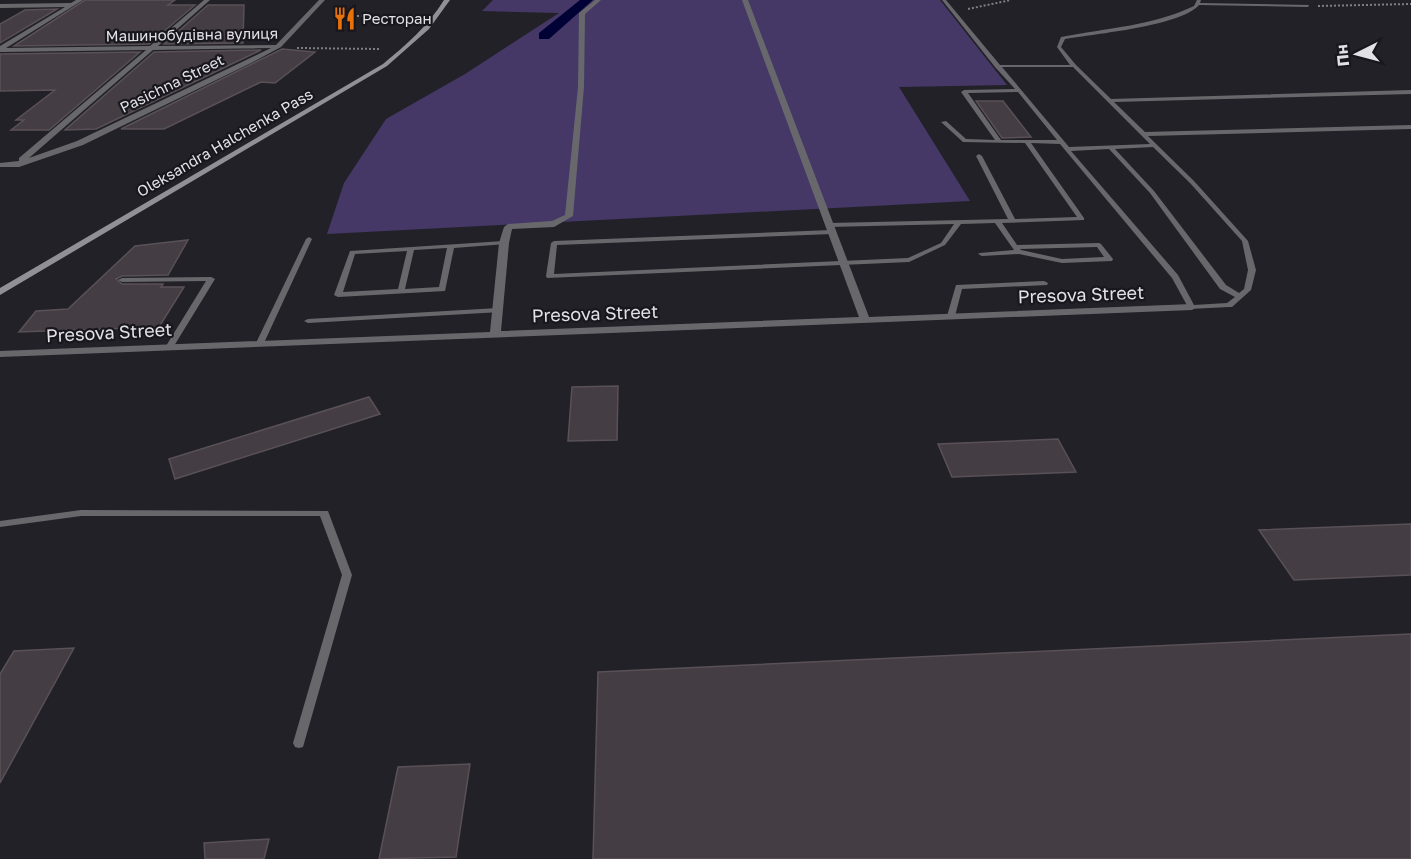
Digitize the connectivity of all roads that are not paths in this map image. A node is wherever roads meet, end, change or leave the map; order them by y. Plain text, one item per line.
1 (80, 0) edge
2 (207, 0) edge
3 (322, 0) edge
4 (447, 0) edge
5 (598, 0) edge
6 (746, 0) edge
7 (944, 0) edge
8 (1198, 2) edge
9 (72, 5) junction
10 (0, 6) edge
11 (1308, 6) road end
12 (279, 46) junction
13 (0, 49) edge
14 (148, 49) junction
15 (997, 66) junction
16 (1074, 66) junction
17 (1017, 91) junction
18 (1411, 92) edge
19 (1110, 102) junction
20 (944, 123) dead end
21 (1411, 127) edge
22 (1144, 134) junction
23 (999, 141) junction
24 (1026, 141) junction
25 (1061, 141) junction
26 (1155, 145) junction
27 (1110, 147) junction
28 (1067, 149) junction
29 (979, 156) dead end
30 (0, 165) edge
31 (16, 165) junction
32 (1012, 220) junction
33 (997, 221) junction
34 (959, 222) junction
35 (831, 228) junction
36 (309, 239) dead end
37 (504, 243) junction
38 (451, 246) junction
39 (411, 249) junction
40 (1017, 250) junction
41 (982, 254) dead end
42 (844, 264) junction
43 (122, 280) dead end
44 (1044, 283) dead end
45 (401, 291) junction
46 (0, 292) edge
47 (1239, 296) junction
48 (1192, 307) junction
49 (498, 310) junction
50 (951, 316) junction
51 (865, 320) junction
52 (308, 321) dead end
53 (495, 334) junction
54 (260, 343) junction
55 (170, 346) junction
56 (0, 354) edge
57 (0, 524) edge
58 (299, 743) dead end

1 - 9 street
2 - 14 street
3 - 12 street, Pasichna Street
4 - 46 main road, Oleksandra Halchenka Pass
5 - 37 street
6 - 35 street
7 - 15 lane
8 - 11 lane
8 - 16 lane
9 - 10 street
9 - 13 street
12 - 14 street, Машинобудівна вулиця
12 - 31 street, Pasichna Street
13 - 14 street, Машинобудівна вулиця
14 - 31 street
15 - 16 lane
15 - 17 lane
16 - 19 lane
17 - 23 lane
17 - 25 lane
18 - 19 lane
19 - 22 lane
20 - 23 lane
21 - 22 lane
22 - 26 lane
23 - 24 lane
24 - 25 lane
24 - 32 lane
25 - 28 lane
26 - 27 lane
26 - 47 lane
27 - 28 lane
27 - 47 lane
28 - 48 lane
29 - 32 lane
30 - 31 street, Pasichna Street
32 - 33 lane
33 - 34 lane
33 - 40 lane
34 - 35 lane
34 - 42 lane
35 - 42 street
35 - 42 lane
36 - 54 lane
37 - 38 lane
37 - 49 street
38 - 39 lane
38 - 45 lane
39 - 45 lane
39 - 45 lane
40 - 40 lane
40 - 41 lane
42 - 51 street
43 - 55 lane
44 - 50 lane
47 - 48 lane
48 - 50 street, Presova Street
49 - 52 lane
49 - 53 street
50 - 51 street, Presova Street
51 - 53 street, Presova Street
53 - 54 street, Presova Street
54 - 55 street, Presova Street
55 - 56 street, Presova Street
57 - 58 lane

